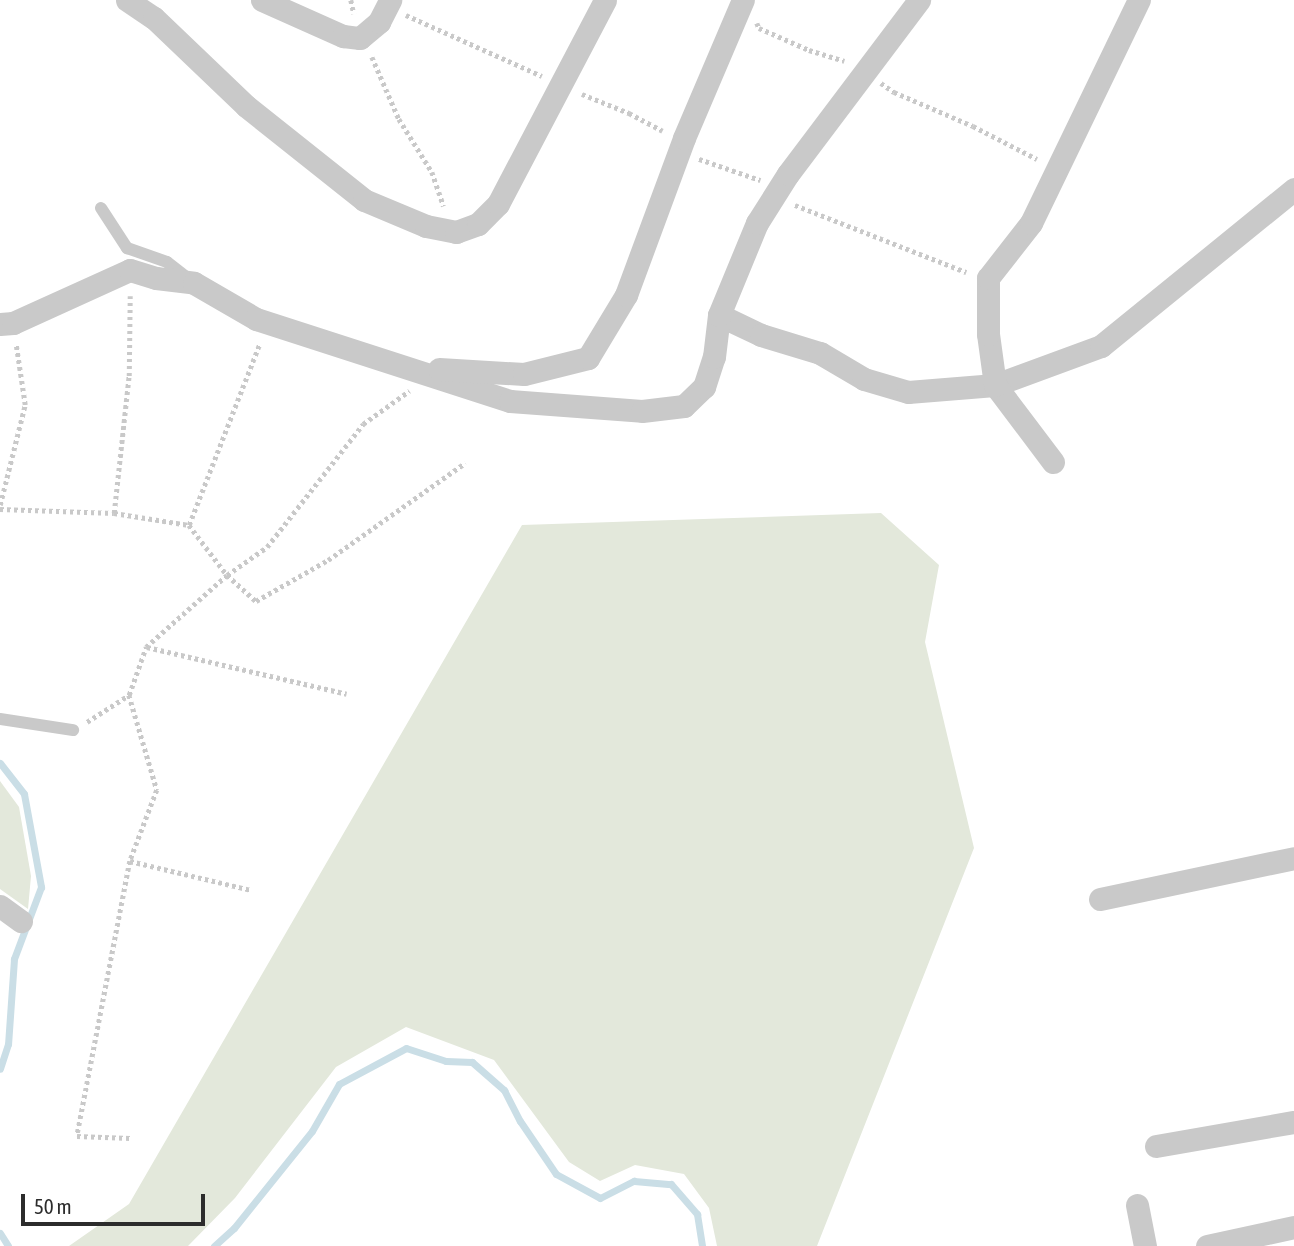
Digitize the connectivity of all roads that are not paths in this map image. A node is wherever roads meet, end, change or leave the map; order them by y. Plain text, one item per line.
1 (127, 0) edge
2 (262, 0) edge
3 (390, 0) edge
4 (605, 0) edge
5 (744, 0) edge
6 (919, 0) edge
7 (1139, 0) edge
8 (1294, 189) edge
9 (101, 208) dead end
10 (194, 283) junction
11 (719, 315) junction
12 (6, 323) edge
13 (422, 371) junction
14 (995, 385) junction
15 (1053, 462) dead end
16 (0, 719) edge
17 (73, 730) road end
18 (1294, 858) edge
19 (1100, 899) dead end
20 (0, 906) edge
21 (21, 921) dead end
22 (1294, 1122) edge
23 (1156, 1146) dead end
24 (1137, 1205) dead end
25 (1294, 1227) edge
26 (1145, 1246) edge
27 (1207, 1246) edge

1 - 4 street
2 - 3 street
5 - 13 street
6 - 11 street
7 - 14 street
8 - 14 street
9 - 10 lane
10 - 12 street
10 - 13 street
11 - 13 street
11 - 14 street
14 - 15 street
16 - 17 lane
18 - 19 street
20 - 21 street
22 - 23 street
24 - 26 street
25 - 27 street

